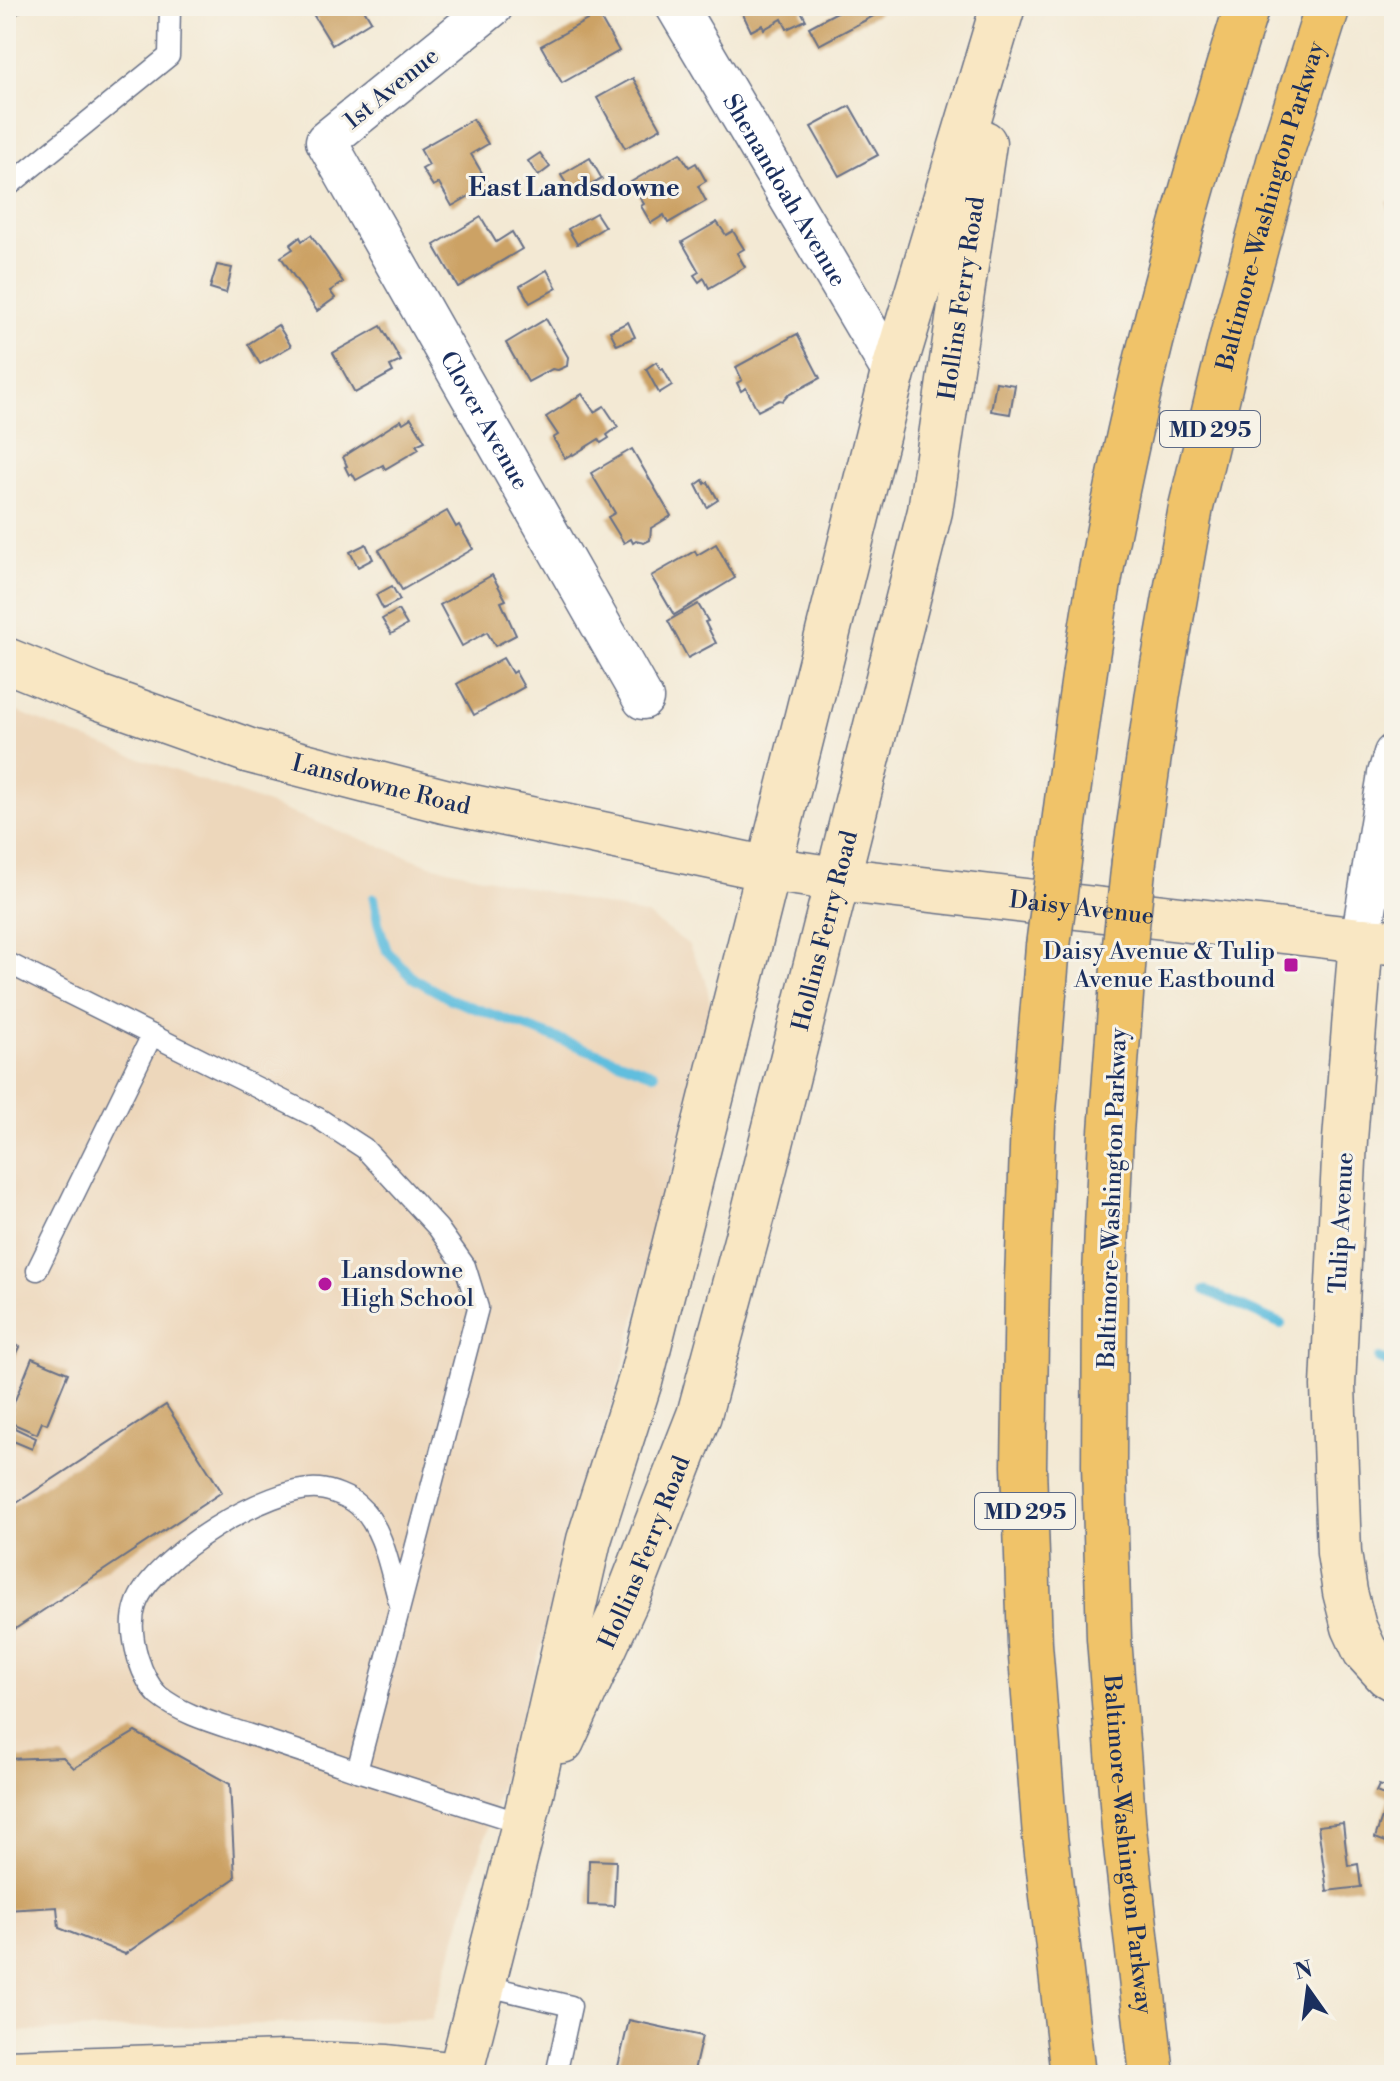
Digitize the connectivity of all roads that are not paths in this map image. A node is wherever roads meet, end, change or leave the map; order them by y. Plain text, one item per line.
1 (170, 6) edge
2 (493, 6) edge
3 (676, 6) edge
4 (1003, 6) edge
5 (1247, 6) edge
6 (1328, 6) edge
7 (326, 141) joint
8 (6, 188) edge
9 (893, 373) junction
10 (6, 660) edge
11 (643, 699) dead end
12 (1394, 754) edge
13 (769, 869) junction
14 (836, 879) junction
15 (1377, 941) edge
16 (6, 962) edge
17 (152, 1035) junction
18 (37, 1270) dead end
19 (400, 1605) junction
20 (1394, 1679) edge
21 (357, 1771) junction
22 (524, 1824) junction
23 (483, 1985) junction
24 (6, 2072) edge
25 (459, 2075) edge
26 (556, 2075) edge
27 (1073, 2075) edge
28 (1152, 2075) edge

1 - 8 lane
2 - 7 street, 1st Avenue
3 - 9 street, Shenandoah Avenue
4 - 9 street, Hollins Ferry Road
4 - 14 street, Hollins Ferry Road
5 - 27 highway, MD 295, bridge
6 - 28 highway, Baltimore-Washington Parkway / MD 295, bridge
7 - 11 street, Clover Avenue
9 - 13 street, Hollins Ferry Road
10 - 13 street, Lansdowne Road
12 - 15 street, Tulip Avenue
13 - 14 street, Daisy Avenue
13 - 22 street, Hollins Ferry Road
14 - 15 street, Daisy Avenue
14 - 22 street, Hollins Ferry Road
15 - 20 street, Tulip Avenue
16 - 17 lane
17 - 18 lane
17 - 19 lane
19 - 21 lane
19 - 21 lane
21 - 22 lane
22 - 23 street, Hollins Ferry Road
23 - 25 street, Hollins Ferry Road
23 - 26 lane
24 - 25 street

